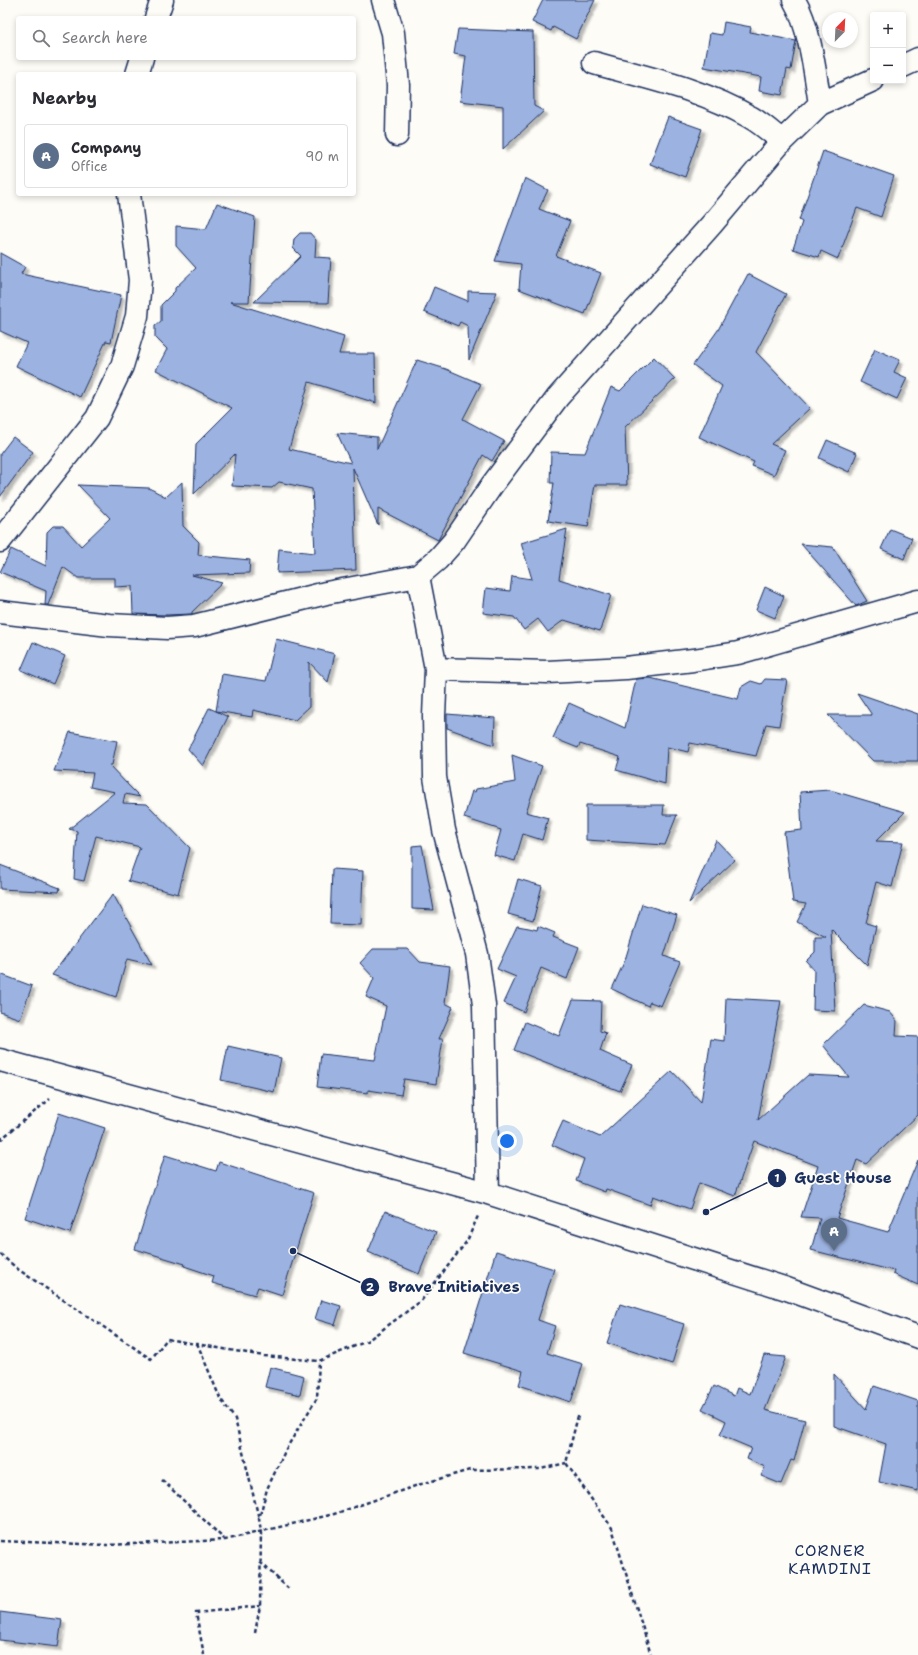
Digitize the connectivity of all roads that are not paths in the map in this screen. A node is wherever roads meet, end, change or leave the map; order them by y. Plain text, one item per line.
1 (162, 0) edge
2 (383, 0) edge
3 (794, 0) edge
4 (157, 16) edge
5 (918, 59) edge
6 (141, 60) edge
7 (594, 63) dead end
8 (906, 65) edge
9 (138, 72) edge
10 (870, 81) edge
11 (820, 104) junction
12 (397, 135) dead end
13 (782, 140) junction
14 (129, 196) edge
15 (0, 541) edge
16 (418, 576) junction
17 (918, 601) edge
18 (0, 612) edge
19 (436, 669) junction
20 (0, 1060) edge
21 (488, 1193) junction
22 (918, 1337) edge

1 - 4 street
2 - 12 street
3 - 11 street
5 - 8 street
6 - 9 street
7 - 13 street
10 - 11 street
11 - 13 street
13 - 16 street
14 - 15 street
16 - 18 street
16 - 19 street
17 - 19 street
19 - 21 street
20 - 21 street
21 - 22 street

